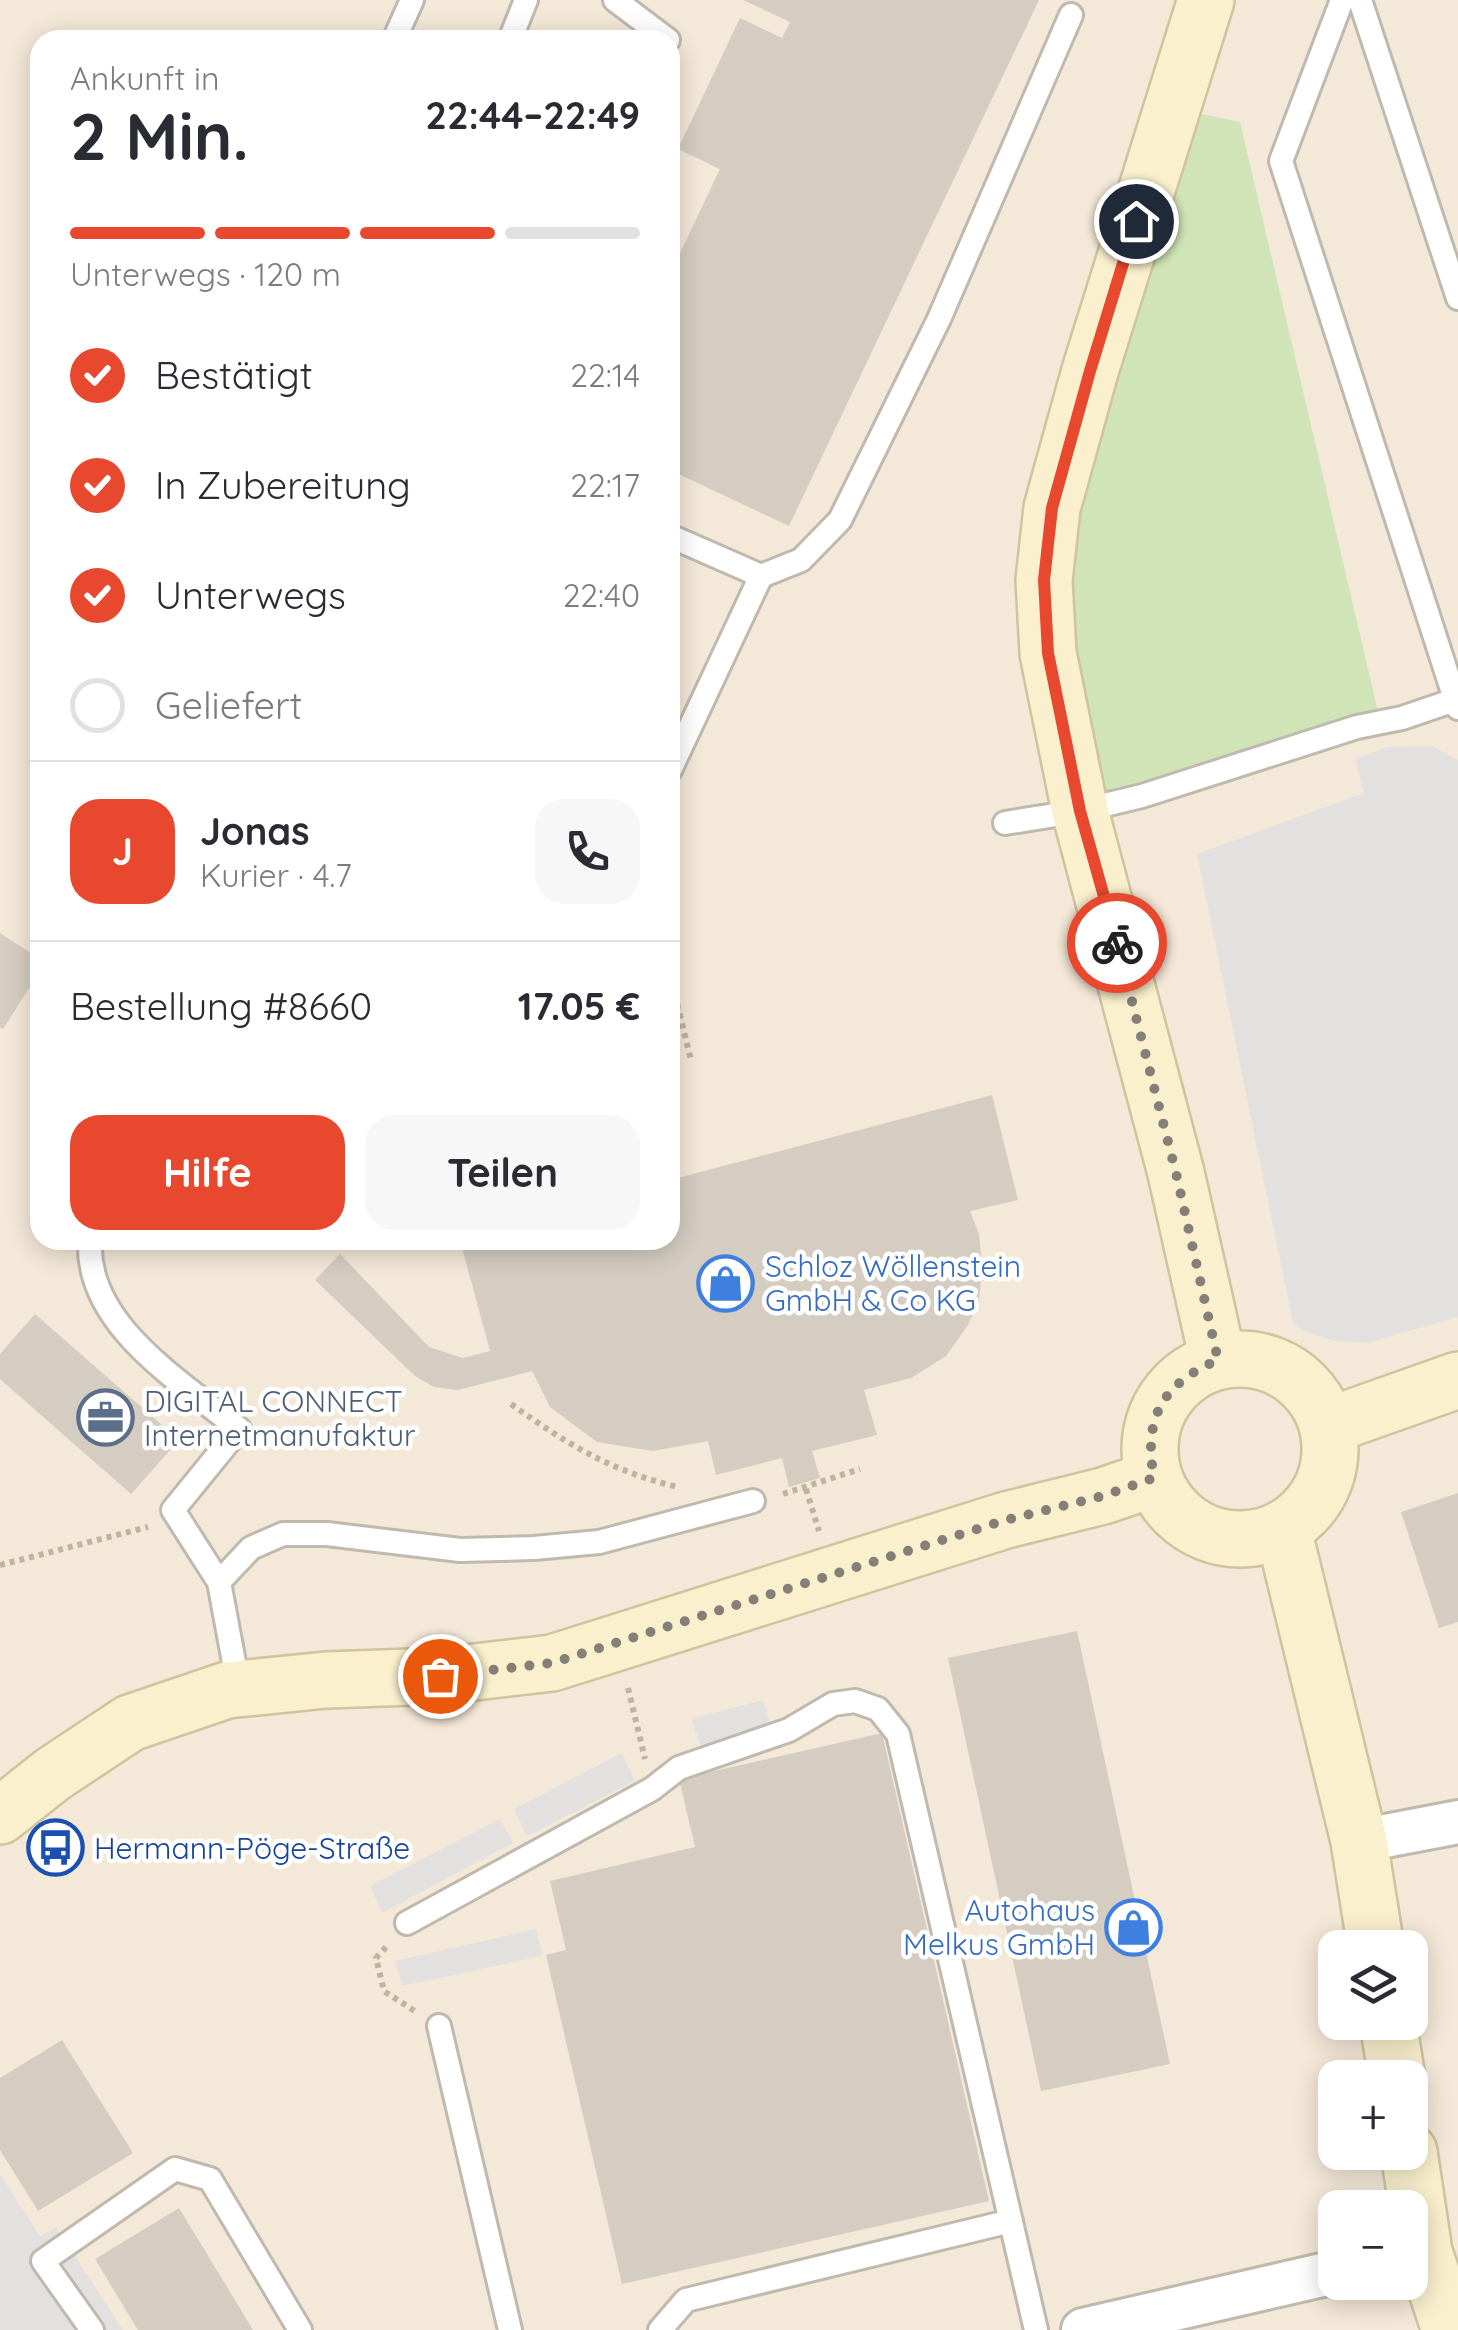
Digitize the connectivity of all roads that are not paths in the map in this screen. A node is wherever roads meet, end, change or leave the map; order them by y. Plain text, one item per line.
1 (412, 0) edge
2 (526, 0) edge
3 (615, 0) edge
4 (1206, 0) edge
5 (1342, 0) edge
6 (1360, 0) edge
7 (1071, 15) dead end
8 (398, 30) edge
9 (514, 30) edge
10 (655, 30) edge
11 (1458, 298) edge
12 (680, 540) edge
13 (761, 576) junction
14 (1456, 704) edge
15 (680, 749) edge
16 (1080, 811) junction
17 (1005, 824) dead end
18 (90, 1250) edge
19 (1218, 1360) junction
20 (1458, 1380) edge
21 (1328, 1426) junction
22 (1154, 1478) junction
23 (753, 1502) road end
24 (1284, 1529) junction
25 (219, 1582) junction
26 (239, 1689) junction
27 (0, 1816) edge
28 (1458, 1822) edge
29 (1359, 1841) junction
30 (407, 1923) road end
31 (1373, 1930) edge
32 (439, 2026) road end
33 (1011, 2220) junction
34 (1318, 2276) edge
35 (1428, 2279) edge
36 (92, 2330) edge
37 (300, 2330) edge
38 (510, 2330) edge
39 (660, 2330) edge
40 (1036, 2330) edge
41 (1083, 2330) edge
42 (1450, 2330) edge

1 - 8 lane
2 - 9 lane
3 - 10 lane
4 - 16 main road
5 - 14 lane
6 - 11 lane
7 - 13 lane
12 - 13 lane
13 - 15 lane
14 - 16 lane
16 - 17 lane
16 - 19 main road
18 - 25 lane
19 - 21 main road
19 - 22 main road
20 - 21 main road
21 - 24 main road
22 - 24 main road
22 - 26 main road
23 - 25 lane
24 - 29 main road
25 - 26 lane
26 - 27 main road
28 - 29 street
29 - 31 main road
30 - 33 lane
32 - 38 lane
33 - 39 lane
33 - 40 lane
34 - 41 street
35 - 42 main road
36 - 37 lane

